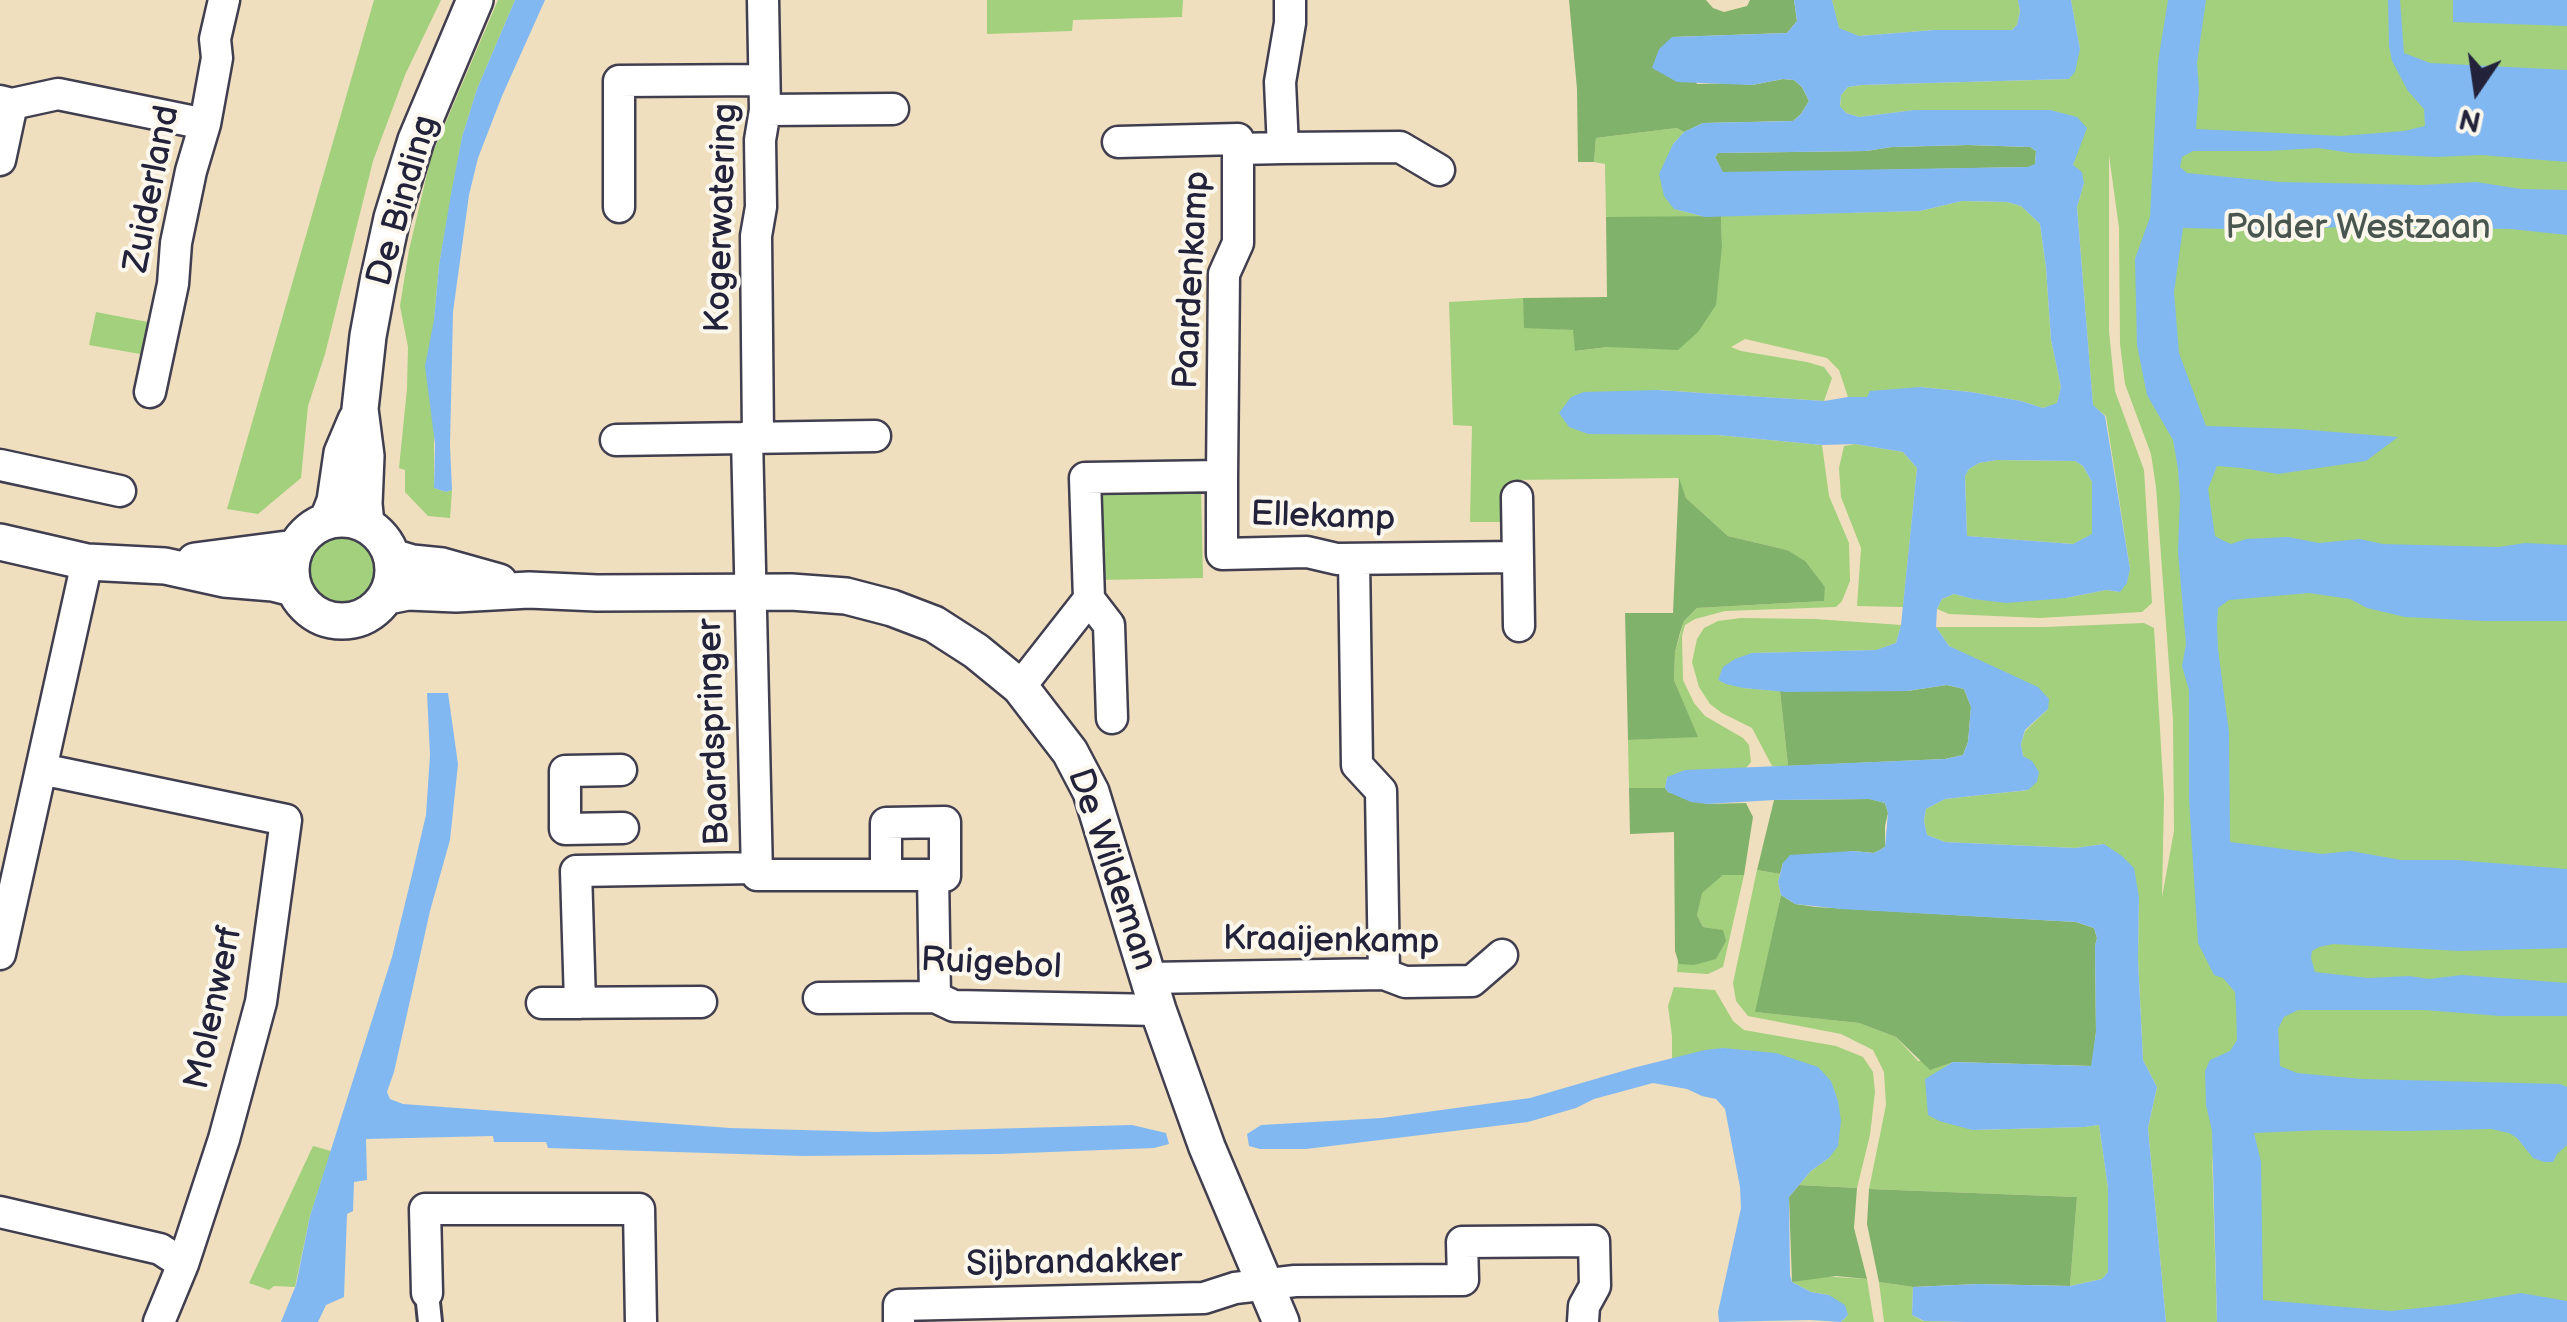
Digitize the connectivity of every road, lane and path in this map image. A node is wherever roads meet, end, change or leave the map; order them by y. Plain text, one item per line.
1 (224, 0) edge
2 (475, 0) edge
3 (763, 0) edge
4 (1290, 0) edge
5 (764, 95) junction
6 (6, 103) edge
7 (893, 109) dead end
8 (204, 124) junction
9 (1118, 142) dead end
10 (1282, 148) junction
11 (1238, 149) junction
12 (0, 160) edge
13 (1439, 170) dead end
14 (619, 207) dead end
15 (150, 392) dead end
16 (360, 409) junction
17 (875, 436) dead end
18 (752, 437) junction
19 (616, 440) dead end
20 (0, 465) edge
21 (1222, 476) junction
22 (120, 491) dead end
23 (1516, 496) dead end
24 (328, 519) junction
25 (366, 524) junction
26 (0, 542) edge
27 (295, 548) junction
28 (392, 557) junction
29 (1518, 557) junction
30 (1354, 559) junction
31 (86, 562) junction
32 (165, 566) junction
33 (292, 588) junction
34 (529, 590) junction
35 (749, 594) junction
36 (388, 596) junction
37 (1089, 599) junction
38 (1519, 626) dead end
39 (1020, 687) junction
40 (1112, 718) dead end
41 (41, 769) junction
42 (622, 770) dead end
43 (624, 828) dead end
44 (575, 829) junction
45 (757, 868) junction
46 (576, 871) junction
47 (886, 875) junction
48 (933, 875) junction
49 (0, 954) edge
50 (1502, 955) dead end
51 (1384, 974) junction
52 (1153, 994) junction
53 (935, 997) junction
54 (820, 998) dead end
55 (580, 1002) junction
56 (701, 1002) dead end
57 (542, 1003) dead end
58 (0, 1212) edge
59 (183, 1264) junction
60 (1265, 1284) junction
61 (428, 1307) edge
62 (159, 1322) edge
63 (641, 1322) edge
64 (899, 1322) edge
65 (1281, 1322) edge
66 (1584, 1322) edge

1 - 8 street, Zuiderland
2 - 16 street, De Binding
3 - 5 street, Kogerwatering
4 - 10 street
5 - 7 street
5 - 14 street
5 - 18 street, Kogerwatering
6 - 8 street
6 - 12 street
8 - 15 street, Zuiderland
9 - 11 street, Paardenkamp
10 - 11 street, Paardenkamp
10 - 13 street, Paardenkamp
11 - 21 street, Paardenkamp
16 - 24 street, De Binding
16 - 25 street, De Binding
17 - 18 street
18 - 19 street
18 - 35 street, Kogerwatering
20 - 22 street
21 - 30 street, Ellekamp
21 - 37 street, Ellekamp
23 - 29 street
24 - 25 street
24 - 27 street
25 - 28 street
26 - 31 street
27 - 32 street
27 - 33 street
28 - 34 street, De Wildeman
28 - 36 street
29 - 30 street, Ellekamp
29 - 38 street
30 - 51 street
31 - 32 street
31 - 41 street
32 - 33 street
33 - 36 street
34 - 35 street, De Wildeman
34 - 36 street, De Wildeman
35 - 39 street, De Wildeman
35 - 45 street, Baardspringer
37 - 39 street
37 - 40 street, Ellekamp
39 - 52 street, De Wildeman
41 - 49 street
41 - 59 street, Molenwerf
42 - 44 street
43 - 44 street
44 - 46 street
45 - 46 street, Baardspringer
45 - 47 street, Baardspringer
46 - 55 street
47 - 48 street, Baardspringer
47 - 48 street
48 - 53 street
50 - 51 street, Kraaijenkamp
51 - 52 street, Kraaijenkamp
52 - 53 street, Ruigebol
52 - 60 street, De Wildeman
53 - 54 street, Ruigebol
55 - 56 street
55 - 57 street
58 - 59 street
59 - 62 street
60 - 64 street, Sijbrandakker
60 - 65 street, De Wildeman
60 - 66 street
61 - 63 street

